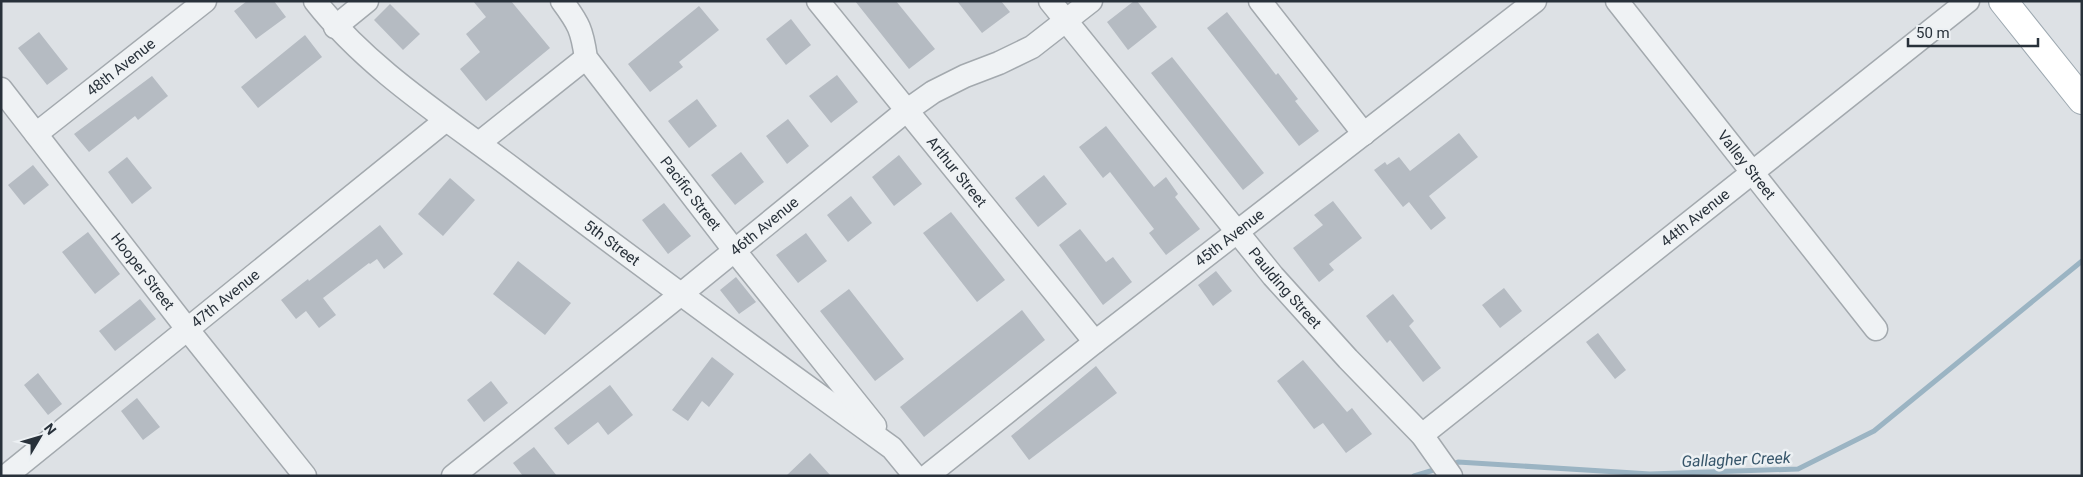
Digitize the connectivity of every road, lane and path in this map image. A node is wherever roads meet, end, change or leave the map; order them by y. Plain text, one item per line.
1 (205, 1) edge
2 (315, 1) edge
3 (367, 1) edge
4 (562, 1) edge
5 (818, 1) edge
6 (1050, 1) edge
7 (1091, 1) edge
8 (1260, 1) edge
9 (1535, 1) edge
10 (1617, 1) edge
11 (1968, 1) edge
12 (2004, 1) edge
13 (1066, 21) junction
14 (335, 27) junction
15 (586, 58) junction
16 (1, 89) edge
17 (2082, 100) edge
18 (906, 111) junction
19 (446, 120) junction
20 (36, 134) junction
21 (1364, 134) junction
22 (479, 143) junction
23 (1752, 173) junction
24 (1236, 232) junction
25 (734, 250) junction
26 (680, 295) junction
27 (1876, 329) dead end
28 (188, 330) junction
29 (1095, 342) junction
30 (1428, 443) junction
31 (892, 448) junction
32 (6, 476) edge
33 (304, 476) edge
34 (452, 476) edge
35 (915, 476) edge
36 (927, 476) edge
37 (1450, 476) edge

1 - 20 street, 48th Avenue
2 - 14 street, 5th Street
3 - 14 street
4 - 15 street, Pacific Street
5 - 18 street, Arthur Street
6 - 13 street, Paulding Street
7 - 13 street, 46th Avenue
8 - 21 street
9 - 21 street, 45th Avenue
10 - 23 street, Valley Street
11 - 23 street, 44th Avenue
12 - 17 main road
13 - 18 street, 46th Avenue
13 - 24 street, Paulding Street
14 - 19 street, 5th Street
15 - 22 street
15 - 25 street, Pacific Street
16 - 20 street, Hooper Street
18 - 25 street, 46th Avenue
18 - 29 street, Arthur Street
19 - 22 street, 5th Street
19 - 28 street, 47th Avenue
20 - 28 street, Hooper Street
21 - 24 street, 45th Avenue
22 - 26 street, 5th Street
23 - 27 street, Valley Street
23 - 30 street, 44th Avenue
24 - 29 street, 45th Avenue
24 - 30 street, Paulding Street
25 - 26 street, 46th Avenue
25 - 31 street, Pacific Street
26 - 31 street, 5th Street
26 - 34 street, 46th Avenue
28 - 32 street, 47th Avenue
28 - 33 street, Hooper Street
29 - 36 street, 45th Avenue
30 - 37 street, Paulding Street
31 - 35 street, 5th Street

